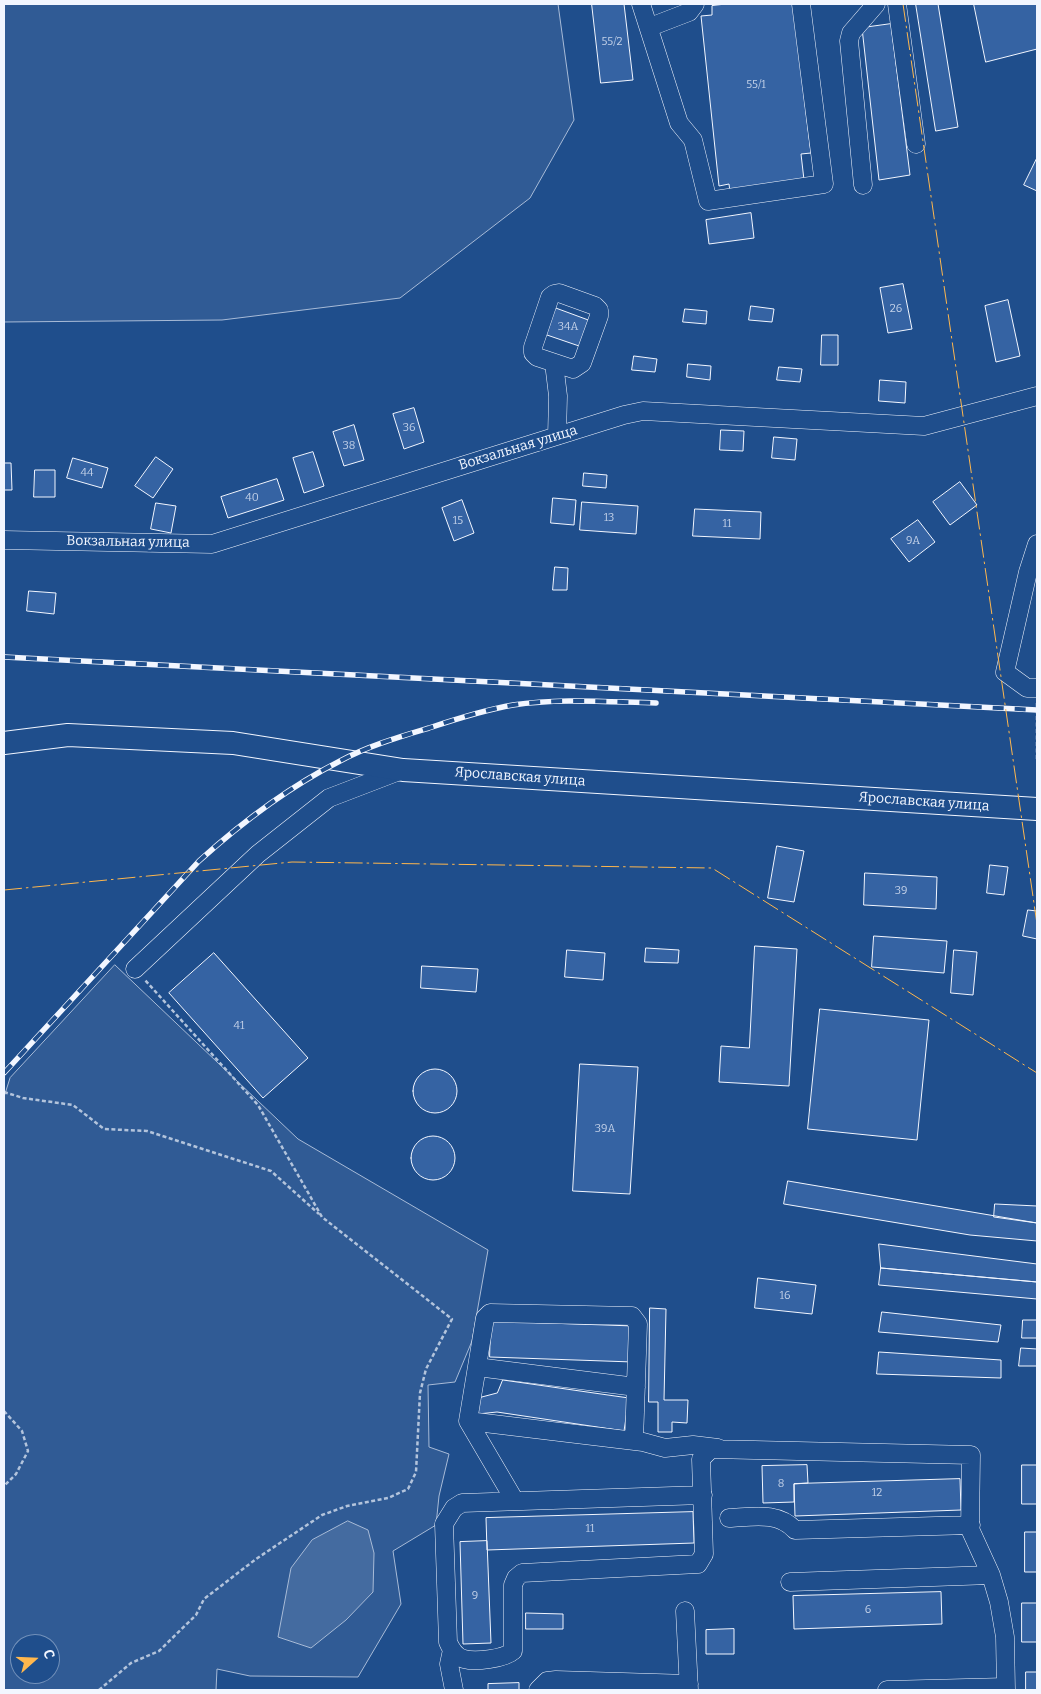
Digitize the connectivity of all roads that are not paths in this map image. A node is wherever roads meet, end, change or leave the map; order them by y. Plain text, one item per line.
1 (641, 4) edge
2 (695, 4) edge
3 (801, 4) edge
4 (876, 4) edge
5 (897, 4) edge
6 (650, 27) junction
7 (916, 144) dead end
8 (864, 185) dead end
9 (554, 363) junction
10 (1037, 396) edge
11 (558, 436) junction
12 (4, 540) edge
13 (1037, 544) edge
14 (1037, 688) edge
15 (4, 743) edge
16 (403, 770) junction
17 (1037, 809) edge
18 (136, 969) road end
19 (477, 1368) junction
20 (636, 1387) junction
21 (468, 1421) junction
22 (634, 1441) junction
23 (718, 1448) junction
24 (703, 1495) junction
25 (515, 1501) junction
26 (729, 1518) dead end
27 (971, 1524) junction
28 (991, 1575) junction
29 (790, 1582) dead end
30 (685, 1611) dead end
31 (452, 1650) junction
32 (689, 1687) edge
33 (1006, 1688) edge
34 (454, 1690) edge
35 (538, 1690) edge
36 (887, 1690) edge

1 - 6 street
2 - 6 street
3 - 6 street
4 - 8 street
5 - 7 street
9 - 9 street
9 - 11 street
10 - 11 street, Вокзальная улица
11 - 12 street, Вокзальная улица
13 - 14 street
15 - 16 main road, Ярославская улица
16 - 17 main road, Ярославская улица
16 - 18 street
19 - 20 street
19 - 20 street
19 - 21 street
20 - 22 street
21 - 22 street
21 - 25 street
22 - 23 street
23 - 24 street
23 - 27 street
24 - 25 street
24 - 31 street
25 - 31 street
26 - 27 street
27 - 28 street
28 - 29 street
28 - 33 street
30 - 32 street
31 - 34 street
32 - 35 street
33 - 36 street

